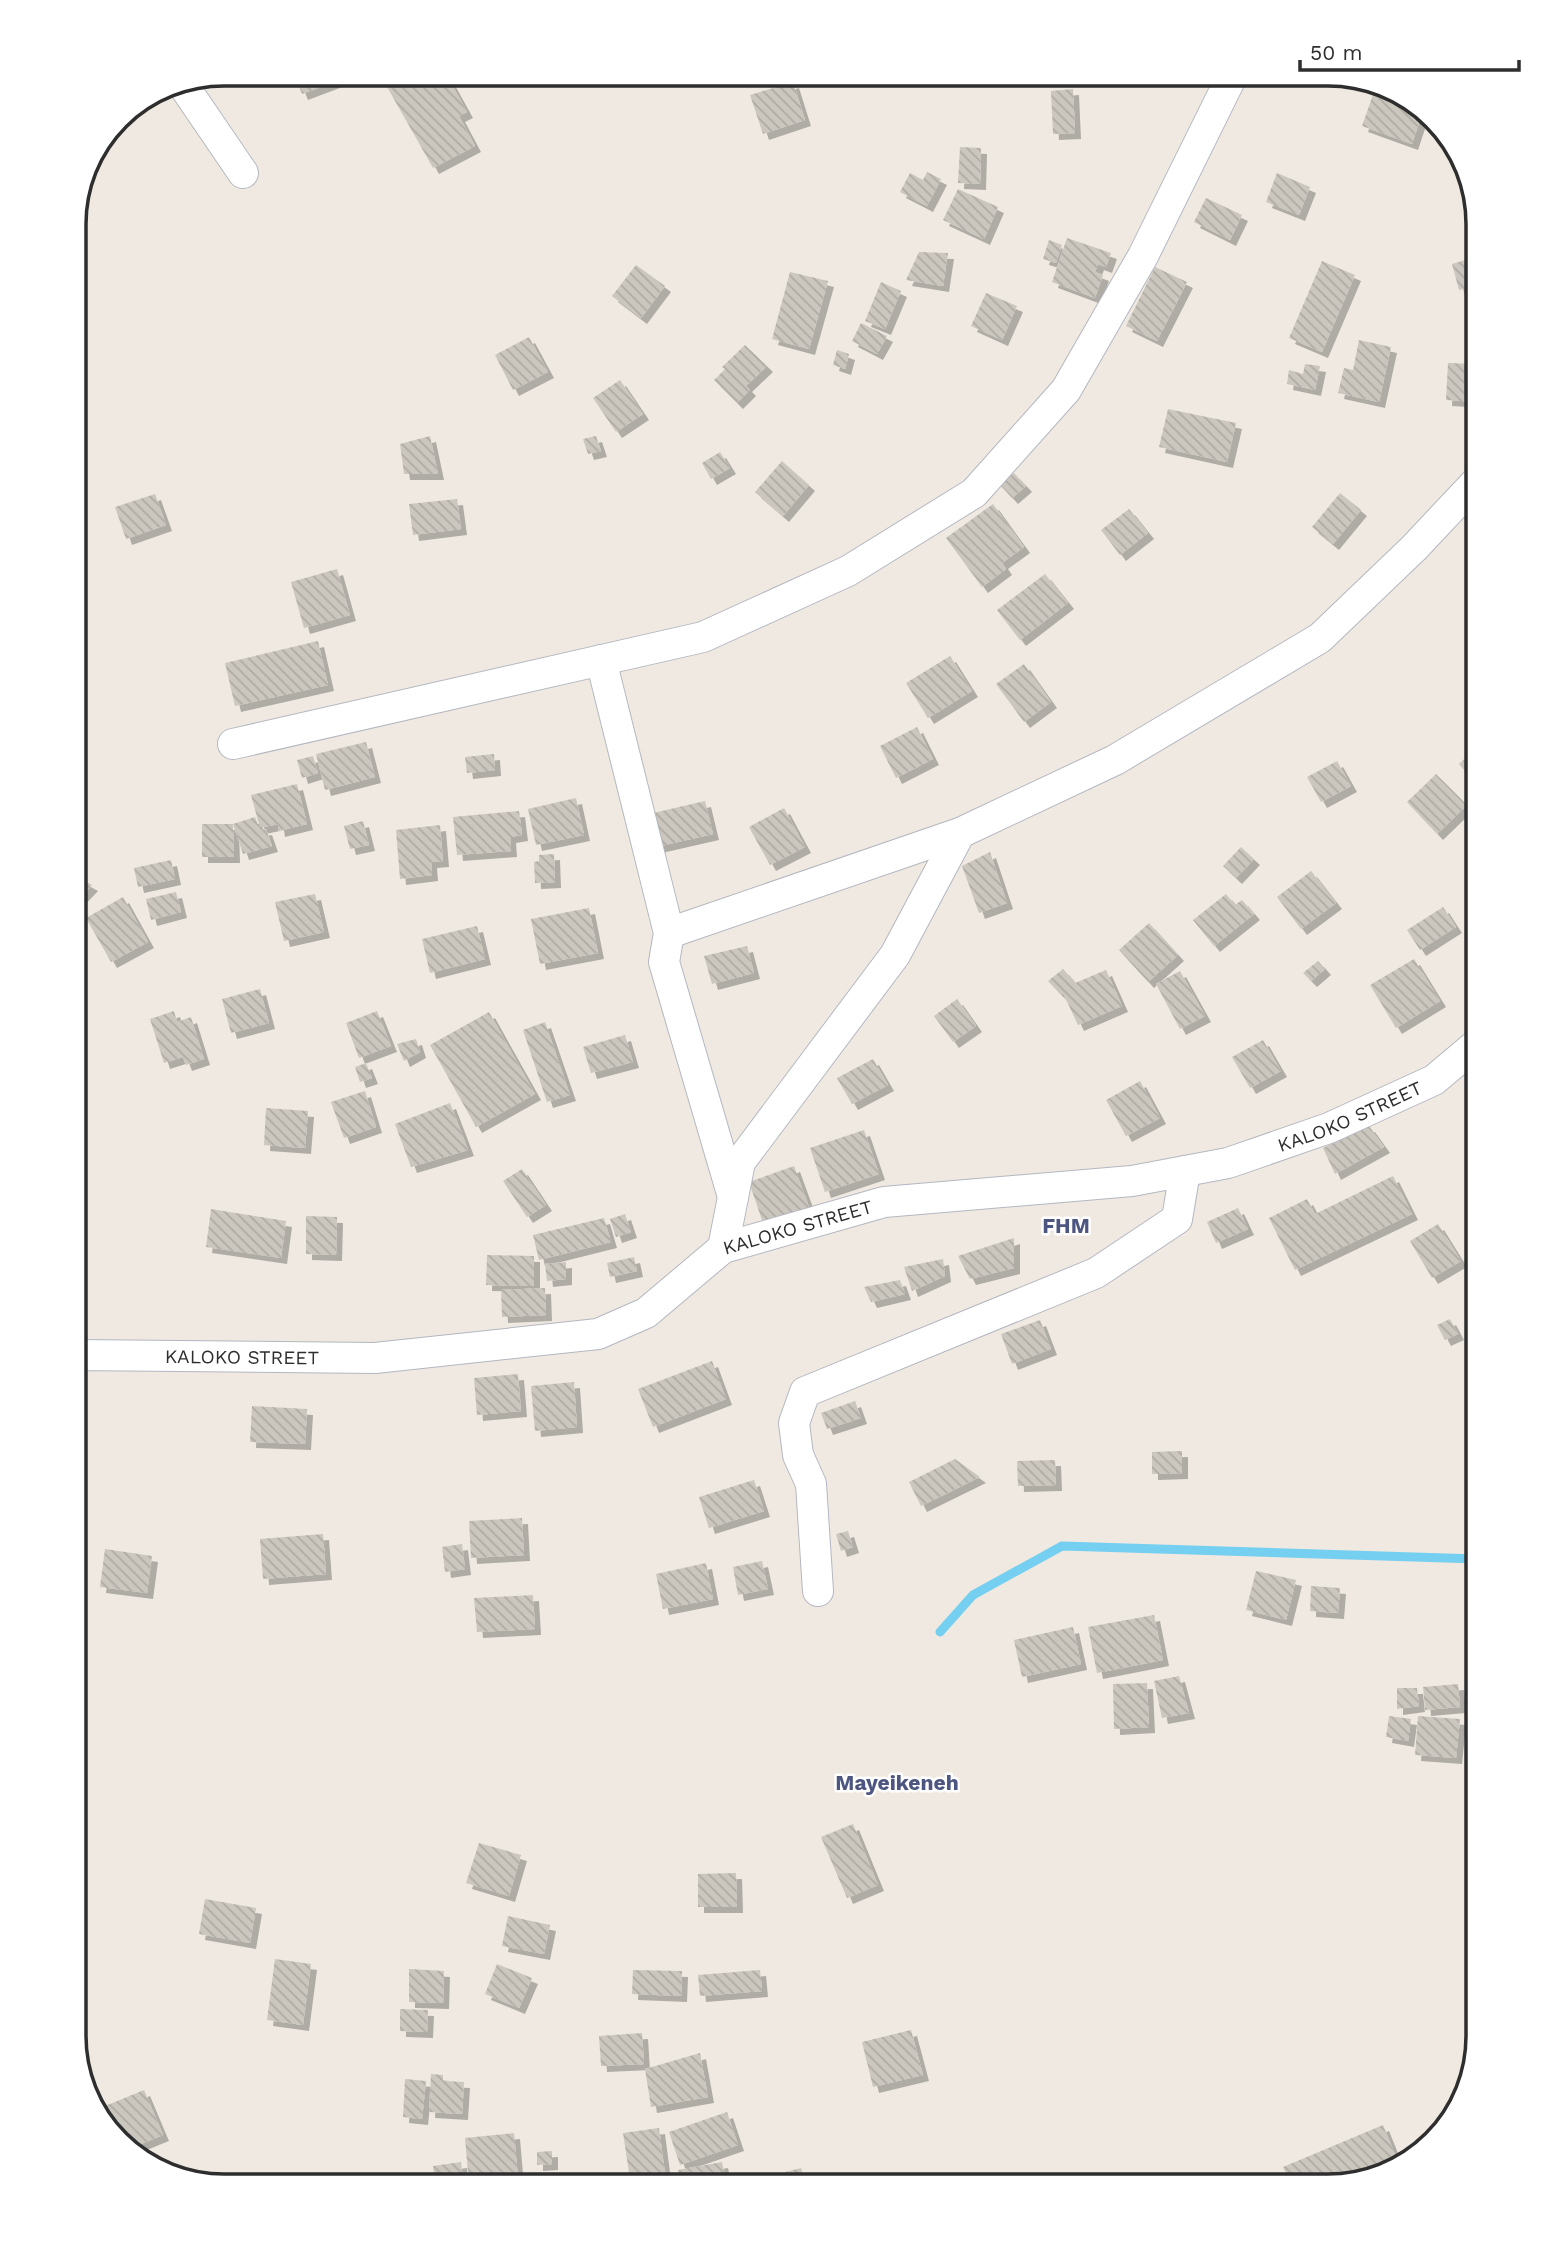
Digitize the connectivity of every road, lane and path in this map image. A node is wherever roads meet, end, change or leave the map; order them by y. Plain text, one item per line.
1 (1227, 86) edge
2 (187, 90) edge
3 (243, 173) dead end
4 (1466, 493) edge
5 (601, 660) junction
6 (233, 744) dead end
7 (960, 833) junction
8 (669, 933) junction
9 (1466, 1054) edge
10 (1185, 1171) junction
11 (733, 1197) junction
12 (723, 1248) junction
13 (86, 1355) edge
14 (818, 1591) dead end

1 - 5 street
2 - 3 street
4 - 7 street
5 - 6 street
5 - 8 street
7 - 8 street
7 - 11 street
8 - 11 street
9 - 10 street, KALOKO STREET
10 - 12 street, KALOKO STREET
10 - 14 street
11 - 12 street
12 - 13 street, KALOKO STREET

